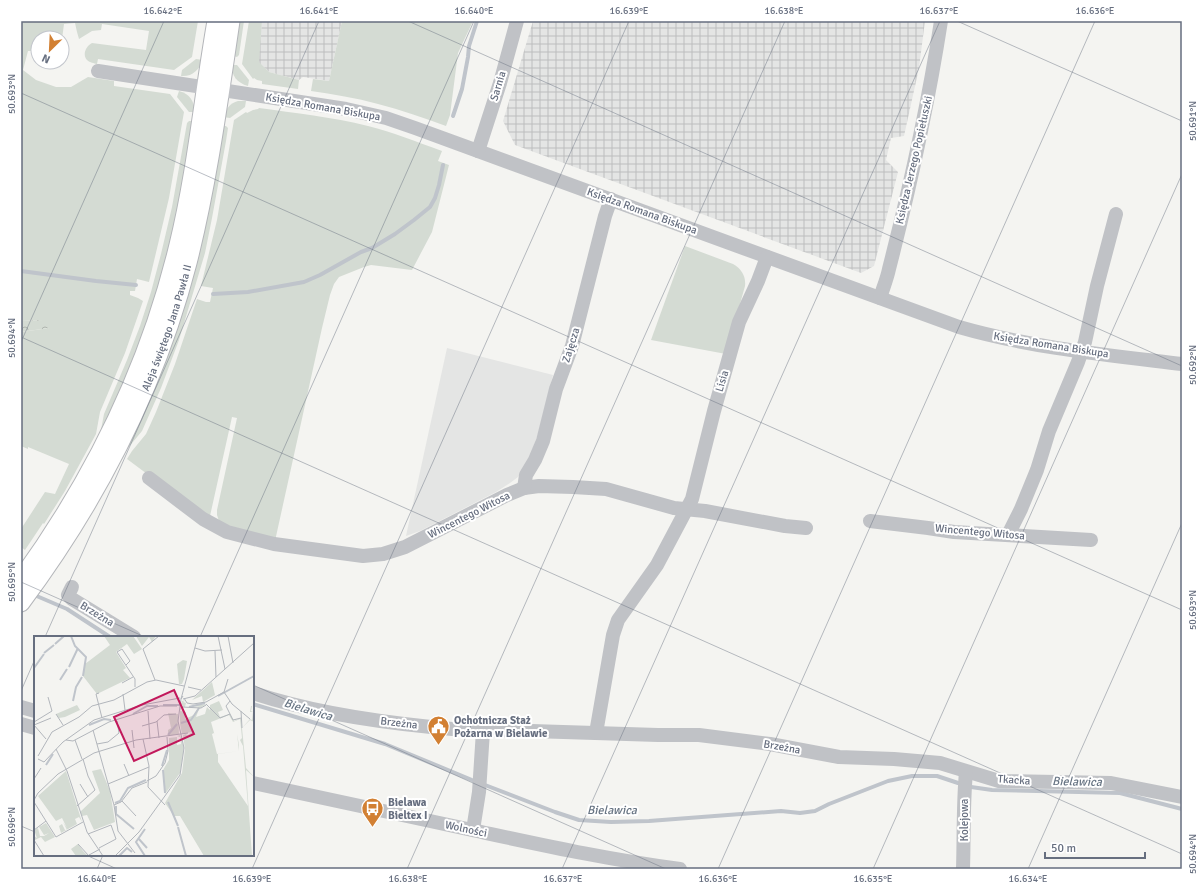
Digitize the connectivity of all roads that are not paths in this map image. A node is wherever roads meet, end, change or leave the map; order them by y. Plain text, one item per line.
1 (216, 21) edge
2 (231, 21) edge
3 (517, 21) edge
4 (941, 21) edge
5 (98, 71) dead end
6 (213, 88) junction
7 (478, 151) junction
8 (610, 199) junction
9 (1116, 214) dead end
10 (767, 257) junction
11 (880, 298) junction
12 (1082, 351) junction
13 (1182, 364) edge
14 (149, 478) dead end
15 (524, 488) junction
16 (687, 509) junction
17 (870, 521) dead end
18 (806, 528) dead end
19 (1008, 535) junction
20 (1091, 540) dead end
21 (28, 577) edge
22 (72, 587) dead end
23 (22, 602) edge
24 (132, 636) edge
25 (254, 693) edge
26 (21, 724) edge
27 (34, 729) edge
28 (34, 729) edge
29 (21, 730) edge
30 (483, 731) junction
31 (596, 732) junction
32 (966, 772) junction
33 (254, 783) edge
34 (1182, 797) edge
35 (473, 830) junction
36 (680, 869) edge
37 (963, 869) edge

1 - 6 main road, Aleja świętego Jana Pawła II
2 - 6 main road, Aleja świętego Jana Pawła II
3 - 7 street, Sarnia
4 - 11 street, Księdza Jerzego Popiełuszki
5 - 6 street, Księdza Romana Biskupa
6 - 7 street, Księdza Romana Biskupa
6 - 21 main road, Aleja świętego Jana Pawła II
7 - 8 street, Księdza Romana Biskupa
8 - 10 street, Księdza Romana Biskupa
8 - 15 street, Zajęcza
9 - 12 street
10 - 11 street, Księdza Romana Biskupa
10 - 16 street, Lisia
11 - 12 street, Księdza Romana Biskupa
12 - 13 street, Księdza Romana Biskupa
12 - 19 street
14 - 15 street, Wincentego Witosa
15 - 16 street, Wincentego Witosa
16 - 18 street, Wincentego Witosa
16 - 31 street
17 - 19 street, Wincentego Witosa
19 - 20 street, Wincentego Witosa
21 - 23 main road, Aleja świętego Jana Pawła II
22 - 24 street, Brzeżna
25 - 30 street, Brzeżna
26 - 27 street
28 - 29 street
30 - 31 street, Brzeżna
30 - 35 street
31 - 32 street, Brzeżna
32 - 34 street, Tkacka
32 - 37 street, Kolejowa
33 - 35 street, Wolności
35 - 36 street, Wolności

